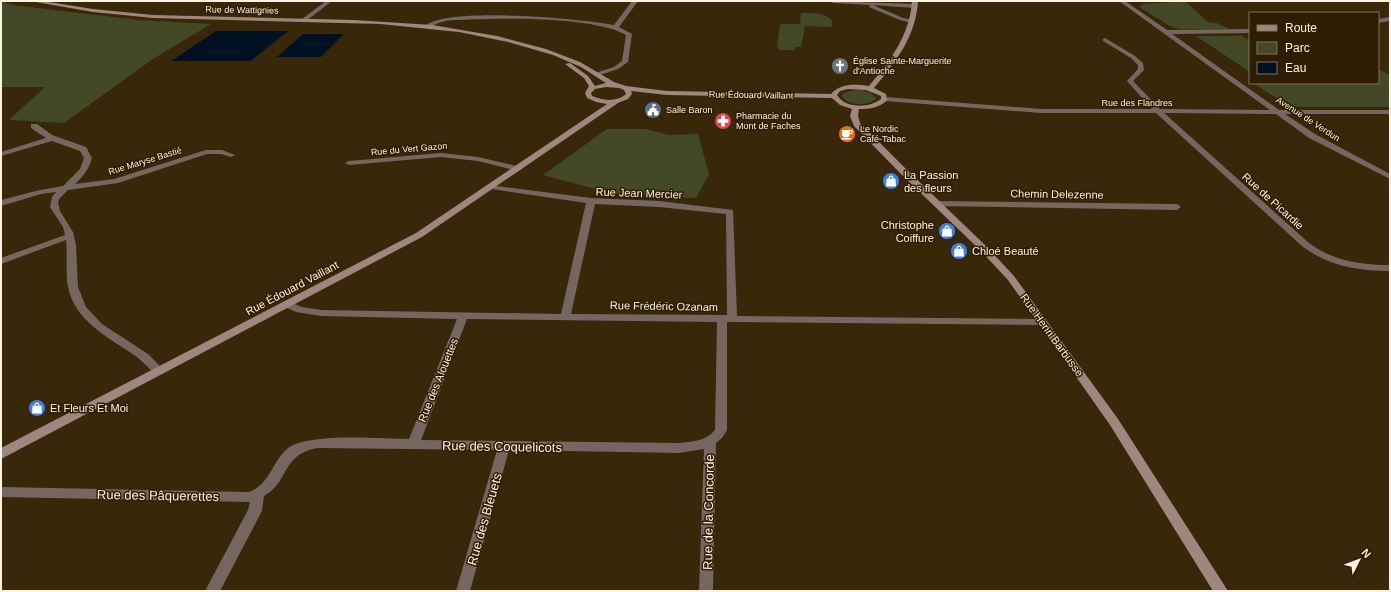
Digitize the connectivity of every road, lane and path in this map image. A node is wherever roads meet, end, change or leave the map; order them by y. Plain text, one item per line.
1 (33, 1) edge
2 (329, 1) edge
3 (635, 1) edge
4 (833, 1) edge
5 (1122, 1) edge
6 (846, 2) edge
7 (915, 4) edge
8 (304, 20) junction
9 (1390, 20) edge
10 (912, 21) junction
11 (1379, 21) edge
12 (428, 26) junction
13 (616, 27) junction
14 (1249, 31) edge
15 (1165, 32) junction
16 (1105, 40) dead end
17 (544, 51) junction
18 (597, 74) junction
19 (617, 86) junction
20 (625, 88) junction
21 (870, 88) junction
22 (667, 93) junction
23 (589, 94) junction
24 (834, 96) junction
25 (621, 99) junction
26 (885, 99) junction
27 (856, 107) junction
28 (1278, 112) junction
29 (1390, 112) edge
30 (1158, 113) junction
31 (584, 124) junction
32 (34, 126) dead end
33 (53, 138) junction
34 (1, 154) edge
35 (231, 155) dead end
36 (349, 163) dead end
37 (518, 169) junction
38 (1390, 177) edge
39 (492, 187) junction
40 (64, 189) junction
41 (591, 202) junction
42 (1, 203) edge
43 (938, 204) junction
44 (1177, 207) dead end
45 (730, 212) joint
46 (70, 236) junction
47 (1, 261) edge
48 (1390, 268) edge
49 (287, 304) junction
50 (464, 316) junction
51 (565, 317) junction
52 (727, 318) junction
53 (1043, 322) junction
54 (159, 371) junction
55 (710, 441) junction
56 (413, 444) junction
57 (504, 446) junction
58 (1, 454) edge
59 (1, 492) edge
60 (258, 494) junction
61 (212, 591) edge
62 (463, 591) edge
63 (706, 591) edge
64 (1221, 591) edge

1 - 8 street, Rue de Wattignies
2 - 8 street
3 - 13 street
4 - 6 street
5 - 15 street, Avenue de Verdun
6 - 7 street
6 - 10 street
7 - 10 street
8 - 12 street, Rue de Wattignies
9 - 11 street
10 - 21 street
12 - 13 street, Rue de Wattignies
12 - 17 street, Rue de Wattignies
13 - 18 street
14 - 15 street
15 - 28 street, Avenue de Verdun
16 - 30 street, Rue de Picardie
17 - 18 street, Rue de Wattignies
17 - 23 street, Rue de Wattignies
18 - 19 street, Rue de Wattignies
19 - 20 street, Rue Édouard Vaillant
19 - 23 street
20 - 22 street, Rue Édouard Vaillant
20 - 25 street
21 - 24 street
21 - 26 street
22 - 24 street, Rue Édouard Vaillant
22 - 25 street, Rue Édouard Vaillant
23 - 25 street
23 - 31 street, Rue Édouard Vaillant
24 - 27 street
25 - 31 street, Rue Édouard Vaillant
26 - 27 street
26 - 30 street, Rue des Flandres
27 - 43 street, Rue Henri Barbusse
28 - 29 street, Rue des Flandres
28 - 30 street, Rue des Flandres
28 - 38 street, Avenue de Verdun
30 - 48 street, Rue de Picardie
31 - 37 street, Rue Édouard Vaillant
32 - 33 street
33 - 34 street
33 - 40 street
35 - 40 street, Rue Maryse Bastié
36 - 37 street, Rue du Vert Gazon
37 - 39 street, Rue Édouard Vaillant
39 - 41 street
39 - 49 street, Rue Édouard Vaillant
40 - 42 street, Rue Maryse Bastié
40 - 46 street
41 - 45 street, Rue Jean Mercier
41 - 51 street, Rue Jean Mercier
43 - 44 street, Chemin Delezenne
43 - 53 street, Rue Henri Barbusse
45 - 52 street, Rue de la Concorde
46 - 47 street
46 - 54 street
49 - 50 street, Rue Frédéric Ozanam
49 - 54 street, Rue Édouard Vaillant
50 - 51 street, Rue Frédéric Ozanam
50 - 56 street, Rue des Alouettes
51 - 52 street, Rue Frédéric Ozanam
52 - 53 street, Rue Frédéric Ozanam
52 - 55 street, Rue de la Concorde
53 - 64 street, Rue Henri Barbusse
54 - 58 street, Rue Édouard Vaillant
55 - 57 street, Rue des Coquelicots
55 - 63 street, Rue de la Concorde
56 - 57 street, Rue des Coquelicots
56 - 60 street, Rue des Coquelicots
57 - 62 street, Rue des Bleuets
59 - 60 street, Rue des Pâquerettes
60 - 61 street

